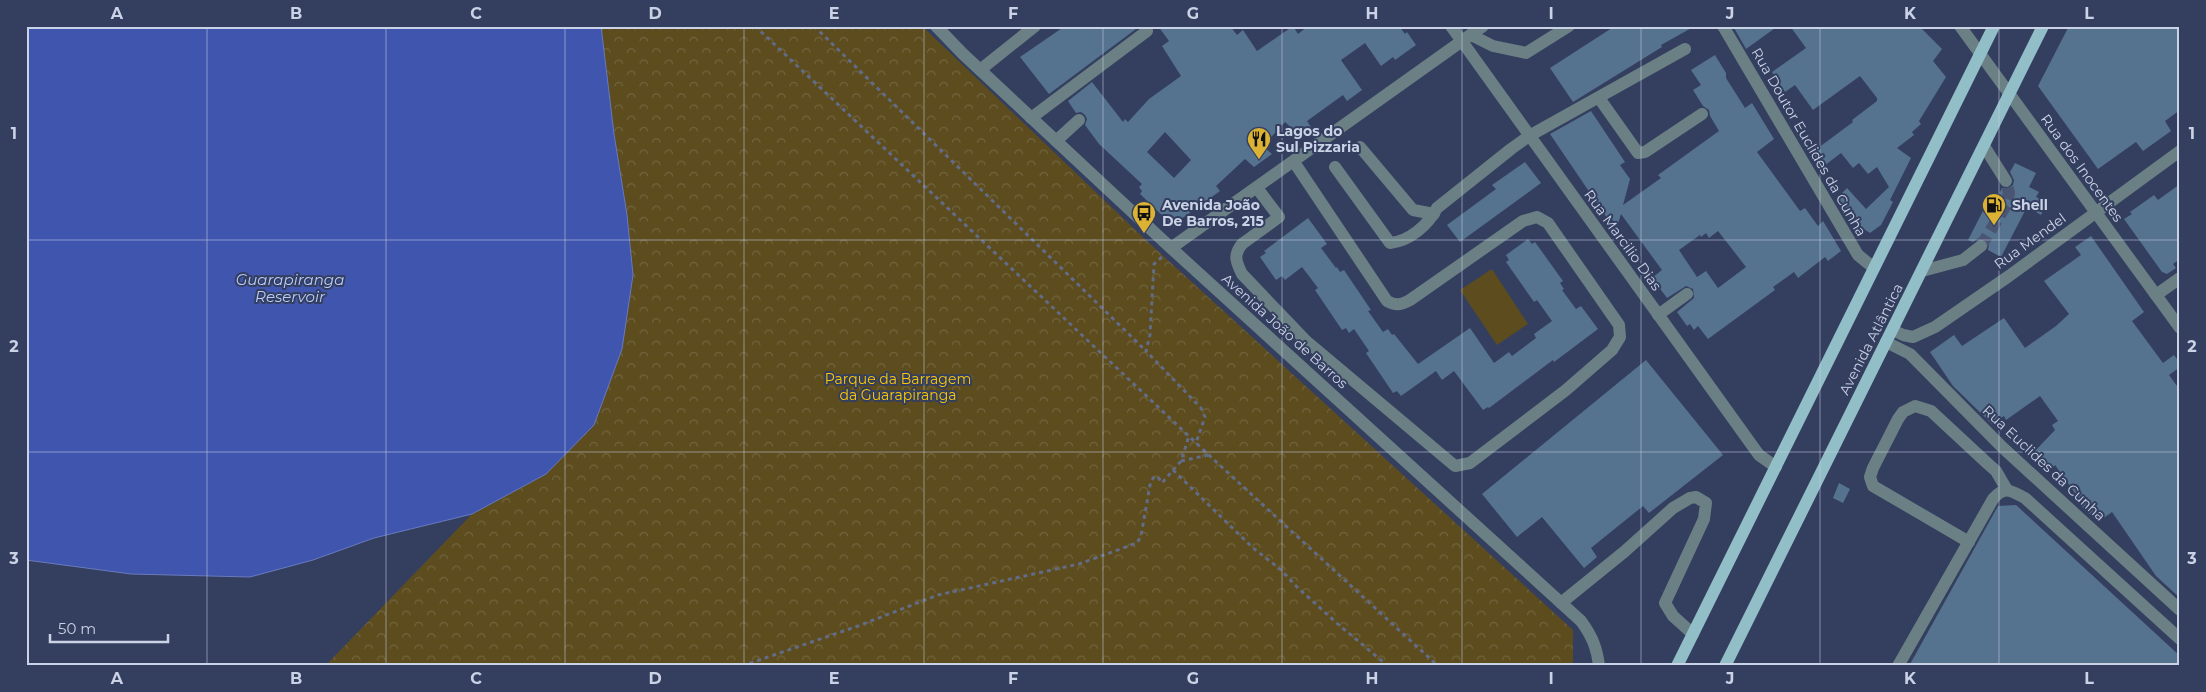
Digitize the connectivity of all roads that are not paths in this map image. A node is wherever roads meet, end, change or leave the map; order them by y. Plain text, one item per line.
1 (936, 26) edge
2 (1034, 26) edge
3 (1451, 26) edge
4 (1483, 26) edge
5 (1569, 26) edge
6 (1723, 26) edge
7 (1960, 26) edge
8 (1994, 26) edge
9 (2043, 26) edge
10 (1147, 31) dead end
11 (1466, 38) junction
12 (1685, 49) dead end
13 (1980, 54) junction
14 (980, 70) junction
15 (2010, 95) junction
16 (1599, 98) junction
17 (1702, 114) dead end
18 (1031, 118) junction
19 (1079, 120) dead end
20 (1529, 136) junction
21 (1056, 140) junction
22 (1984, 146) junction
23 (1360, 147) dead end
24 (2180, 151) edge
25 (1296, 165) junction
26 (1335, 167) dead end
27 (2006, 181) tunnel mouth
28 (1259, 190) junction
29 (2096, 212) junction
30 (1434, 214) junction
31 (1981, 246) tunnel mouth
32 (1171, 248) junction
33 (1874, 268) junction
34 (1922, 270) junction
35 (2180, 278) edge
36 (1687, 294) dead end
37 (2156, 295) junction
38 (1658, 315) junction
39 (2180, 328) edge
40 (1892, 330) junction
41 (1886, 342) junction
42 (1776, 466) junction
43 (2007, 490) junction
44 (1969, 542) junction
45 (1561, 603) junction
46 (2180, 610) edge
47 (1693, 634) junction
48 (2180, 639) edge
49 (1599, 666) edge
50 (1677, 666) edge
51 (1725, 666) edge
52 (1898, 666) edge

1 - 14 street, Avenida João de Barros
2 - 14 street
3 - 11 street, Rua Marcilio Dias
4 - 11 street
5 - 11 street
6 - 33 street, Rua Doutor Euclides da Cunha
7 - 13 street, Rua dos Inocentes
8 - 13 main road, Avenida Atlântica
9 - 15 main road, Avenida Atlântica
10 - 18 street
11 - 20 street, Rua Marcilio Dias
11 - 25 street
12 - 16 street
13 - 15 street, Rua dos Inocentes
13 - 33 main road, Avenida Atlântica
14 - 18 street, Avenida João de Barros
15 - 22 main road, Avenida Atlântica
15 - 29 street, Rua dos Inocentes
16 - 17 street
16 - 20 street
18 - 21 street, Avenida João de Barros
19 - 21 street
20 - 30 street
20 - 38 street, Rua Marcilio Dias
21 - 32 street, Avenida João de Barros
22 - 27 street
22 - 34 main road, Avenida Atlântica
23 - 30 street
24 - 29 street, Rua Mendel
25 - 28 street
25 - 28 street
26 - 30 street
28 - 32 street
29 - 37 street, Rua dos Inocentes
29 - 40 street, Rua Mendel
31 - 34 street
32 - 45 street, Avenida João de Barros
33 - 42 main road, Avenida Atlântica
34 - 40 main road, Avenida Atlântica
35 - 37 street
36 - 38 street
37 - 39 street, Rua dos Inocentes
38 - 42 street, Rua Marcilio Dias
40 - 41 main road, Avenida Atlântica
41 - 46 street, Rua Euclides da Cunha
41 - 51 main road, Avenida Atlântica
42 - 47 main road, Avenida Atlântica
43 - 44 street
43 - 44 street
43 - 48 street
44 - 52 street
45 - 47 street
45 - 49 street, Avenida João de Barros
47 - 50 main road, Avenida Atlântica

